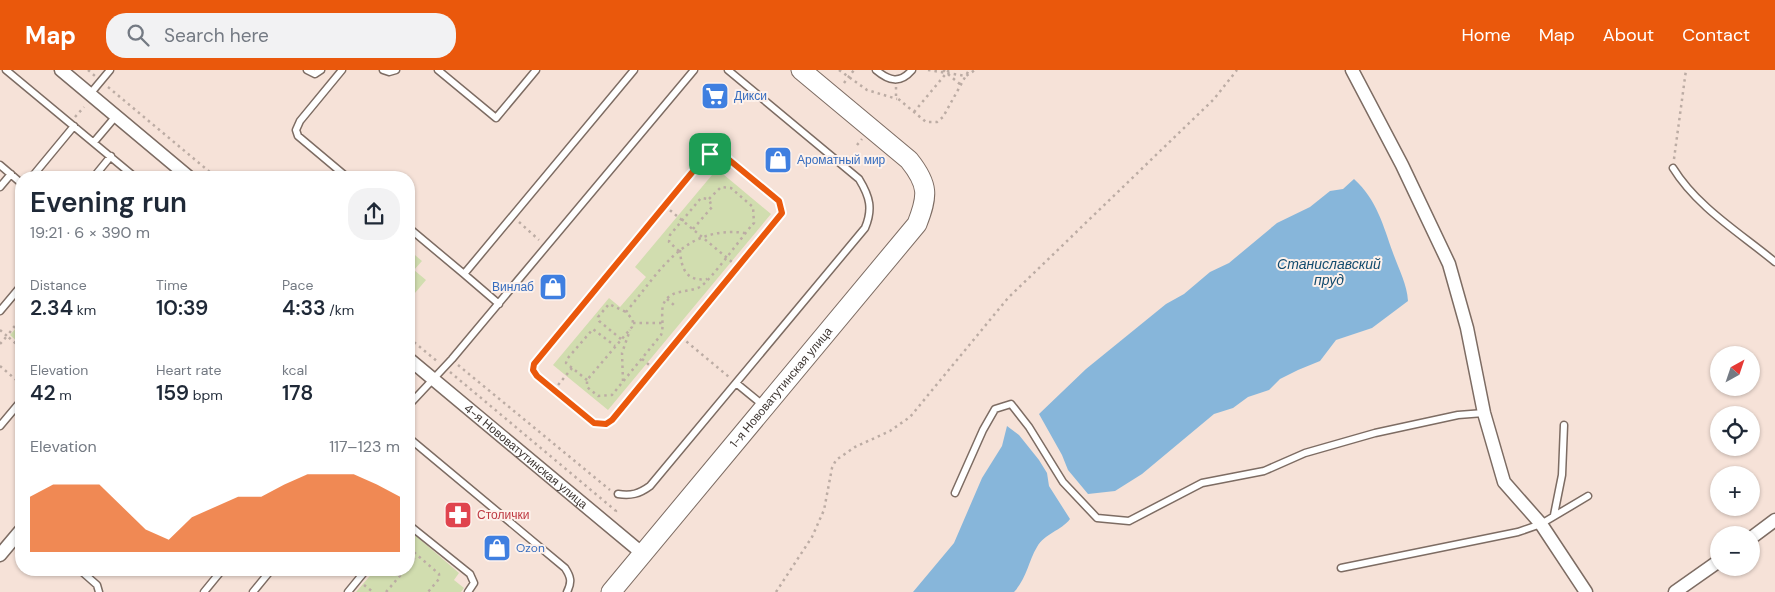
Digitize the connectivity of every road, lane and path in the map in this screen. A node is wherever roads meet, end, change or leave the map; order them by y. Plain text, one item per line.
1 (6, 70) edge
2 (61, 70) edge
3 (88, 70) edge
4 (110, 70) edge
5 (307, 70) edge
6 (321, 70) edge
7 (342, 70) edge
8 (383, 70) edge
9 (396, 70) edge
10 (438, 70) edge
11 (536, 70) edge
12 (634, 70) edge
13 (694, 70) edge
14 (728, 70) edge
15 (800, 70) edge
16 (838, 70) edge
17 (854, 70) edge
18 (876, 70) edge
19 (912, 70) edge
20 (928, 70) edge
21 (943, 70) edge
22 (968, 70) edge
23 (975, 70) edge
24 (1237, 70) edge
25 (1352, 70) edge
26 (1686, 70) edge
27 (948, 71) edge
28 (966, 76) junction
29 (848, 78) junction
30 (896, 80) junction
31 (101, 81) junction
32 (844, 82) dead end
33 (961, 85) junction
34 (90, 94) junction
35 (898, 99) junction
36 (84, 107) dead end
37 (914, 112) junction
38 (116, 116) junction
39 (72, 124) junction
40 (94, 142) junction
41 (111, 156) junction
42 (0, 165) edge
43 (1674, 168) joint
44 (36, 171) edge
45 (99, 171) edge
46 (128, 171) edge
47 (182, 171) edge
48 (209, 171) edge
49 (340, 171) edge
50 (11, 174) junction
51 (15, 178) edge
52 (0, 187) edge
53 (709, 199) junction
54 (665, 206) junction
55 (512, 216) junction
56 (682, 220) junction
57 (693, 229) junction
58 (415, 233) edge
59 (746, 233) junction
60 (701, 236) junction
61 (547, 246) junction
62 (679, 250) junction
63 (726, 257) junction
64 (1775, 262) edge
65 (739, 267) junction
66 (464, 274) junction
67 (707, 280) junction
68 (15, 293) edge
69 (667, 299) junction
70 (499, 304) junction
71 (675, 306) dead end
72 (0, 311) edge
73 (626, 312) junction
74 (664, 323) junction
75 (632, 325) junction
76 (15, 326) edge
77 (0, 330) edge
78 (7, 336) junction
79 (681, 337) junction
80 (621, 339) junction
81 (15, 343) edge
82 (415, 343) edge
83 (0, 344) edge
84 (615, 346) junction
85 (642, 359) junction
86 (452, 360) junction
87 (415, 364) edge
88 (0, 366) edge
89 (445, 368) junction
90 (572, 368) junction
91 (654, 369) junction
92 (15, 378) edge
93 (434, 380) junction
94 (587, 380) junction
95 (623, 381) junction
96 (736, 383) junction
97 (554, 390) junction
98 (415, 398) edge
99 (765, 407) junction
100 (15, 408) edge
101 (1484, 413) junction
102 (1564, 425) dead end
103 (0, 426) edge
104 (415, 443) edge
105 (955, 493) dead end
106 (618, 494) joint
107 (1588, 496) dead end
108 (612, 515) dead end
109 (1554, 515) junction
110 (1775, 520) edge
111 (1541, 524) junction
112 (415, 530) edge
113 (1760, 531) edge
114 (15, 537) edge
115 (643, 554) junction
116 (0, 555) edge
117 (417, 555) joint
118 (415, 558) edge
119 (1710, 567) edge
120 (1341, 568) dead end
121 (87, 576) edge
122 (217, 576) edge
123 (266, 576) edge
124 (361, 576) edge
125 (399, 576) edge
126 (99, 592) edge
127 (204, 592) edge
128 (253, 592) edge
129 (348, 592) edge
130 (386, 592) edge
131 (428, 592) edge
132 (468, 592) edge
133 (567, 592) edge
134 (611, 592) edge
135 (776, 592) edge
136 (1586, 592) edge
137 (1675, 592) edge

1 - 39 lane
2 - 34 street
3 - 31 path
4 - 31 lane
5 - 6 lane
7 - 49 lane
8 - 9 lane
10 - 11 lane
12 - 55 lane
13 - 61 lane
14 - 96 lane
15 - 99 street, 1-я Нововатутинская улица
16 - 29 path
17 - 29 path
18 - 30 lane
19 - 30 lane
20 - 27 path
21 - 27 path
22 - 28 path
23 - 28 path
24 - 135 path
25 - 101 street
26 - 43 path
27 - 28 path
27 - 33 path
27 - 37 path
28 - 33 path
29 - 32 path
29 - 35 path
30 - 35 path
31 - 34 lane
31 - 48 path
33 - 37 path
34 - 38 street
35 - 37 path
36 - 39 path
38 - 40 lane
38 - 47 street
39 - 40 lane
39 - 44 lane
40 - 41 lane
41 - 45 lane
41 - 46 lane
42 - 50 lane
43 - 64 lane
50 - 51 lane
50 - 52 lane
53 - 56 path
53 - 57 path
53 - 59 path
54 - 56 path
54 - 65 path
54 - 97 path
55 - 61 path
55 - 66 lane
56 - 57 path
56 - 62 path
57 - 60 path
58 - 66 lane
59 - 60 path
59 - 63 path
60 - 62 path
60 - 63 path
61 - 70 lane
62 - 67 path
62 - 73 path
63 - 65 path
63 - 67 path
65 - 79 path
66 - 70 lane
67 - 69 path
68 - 72 lane
69 - 71 path
69 - 74 path
70 - 86 lane
73 - 75 path
73 - 80 path
74 - 75 path
74 - 85 path
75 - 80 path
75 - 95 path
76 - 78 path
77 - 78 path
78 - 81 path
78 - 83 path
79 - 91 path
79 - 96 path
80 - 84 path
82 - 89 path
84 - 90 path
84 - 94 path
85 - 91 path
85 - 95 path
86 - 89 lane
86 - 106 path
87 - 93 street, 4-я Нововатутинская улица
88 - 92 path
89 - 93 lane
89 - 108 path
90 - 94 path
90 - 97 path
91 - 97 path
93 - 98 lane
93 - 115 street, 4-я Нововатутинская улица
94 - 95 path
96 - 99 lane
96 - 106 lane
99 - 115 street, 1-я Нововатутинская улица
100 - 103 lane
101 - 105 lane
101 - 111 street
102 - 109 lane
104 - 133 lane
107 - 109 lane
109 - 111 lane
110 - 113 street
111 - 120 lane
111 - 136 street
112 - 132 lane
114 - 116 street
115 - 134 street, 1-я Нововатутинская улица
117 - 118 path
117 - 131 path
119 - 137 street
121 - 126 lane
122 - 127 lane
123 - 128 lane
124 - 129 lane
125 - 130 path

